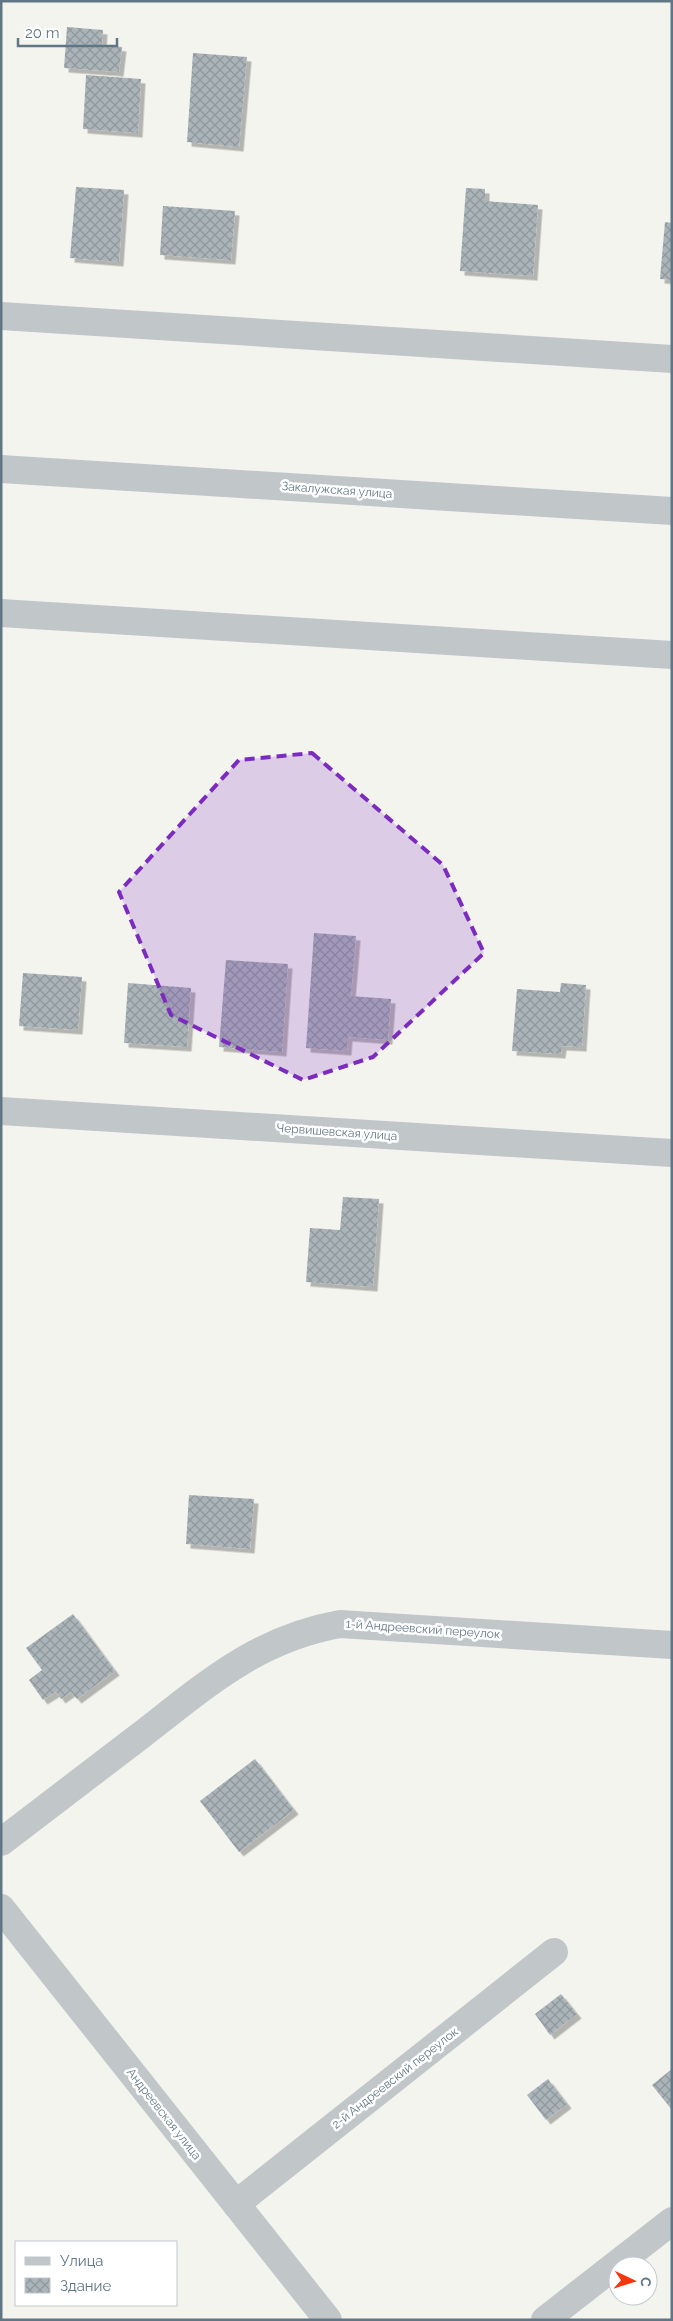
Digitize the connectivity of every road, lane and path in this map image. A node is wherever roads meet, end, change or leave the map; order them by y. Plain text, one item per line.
1 (1, 316) edge
2 (672, 359) edge
3 (1, 470) edge
4 (672, 511) edge
5 (1, 612) edge
6 (672, 655) edge
7 (1, 1111) edge
8 (672, 1153) edge
9 (672, 1646) edge
10 (1, 1842) edge
11 (1, 1908) edge
12 (554, 1952) dead end
13 (236, 2204) junction
14 (672, 2221) edge
15 (328, 2320) edge
16 (545, 2320) edge

1 - 2 street
3 - 4 street, Закалужская улица
5 - 6 street
7 - 8 street, Червишевская улица
9 - 10 street, 1-й Андреевский переулок
11 - 13 street, Андреевская улица
12 - 13 street, 2-й Андреевский переулок
13 - 15 street, Андреевская улица
14 - 16 street

